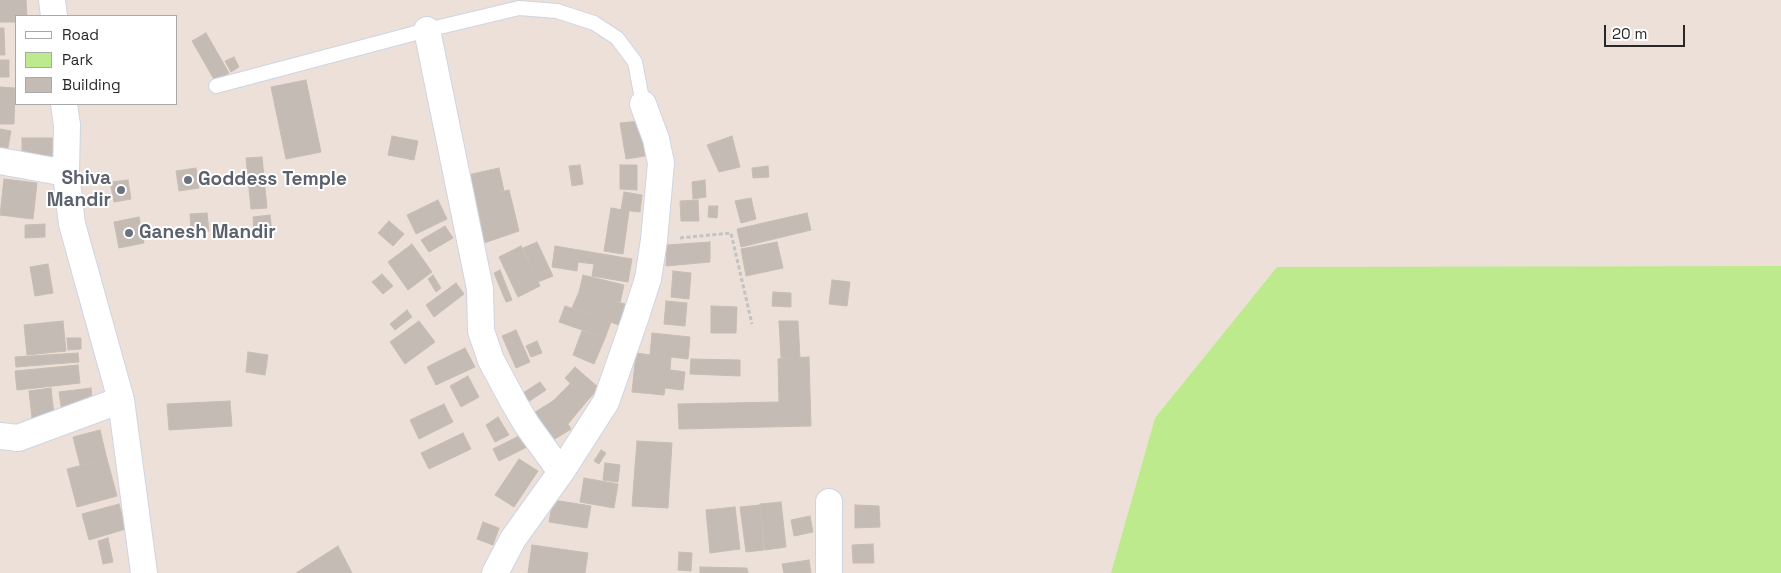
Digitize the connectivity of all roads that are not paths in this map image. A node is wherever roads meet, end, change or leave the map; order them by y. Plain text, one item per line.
1 (52, 0) edge
2 (54, 15) edge
3 (426, 30) junction
4 (216, 86) dead end
5 (643, 104) joint
6 (64, 105) edge
7 (0, 161) edge
8 (66, 173) junction
9 (121, 400) junction
10 (0, 436) edge
11 (561, 472) junction
12 (829, 502) dead end
13 (144, 573) edge
14 (494, 573) edge
15 (829, 573) edge

1 - 2 street
3 - 4 lane
3 - 5 lane
3 - 11 street
5 - 11 street
6 - 8 street
7 - 8 street
8 - 9 street
9 - 10 street
9 - 13 street
11 - 14 street
12 - 15 street

